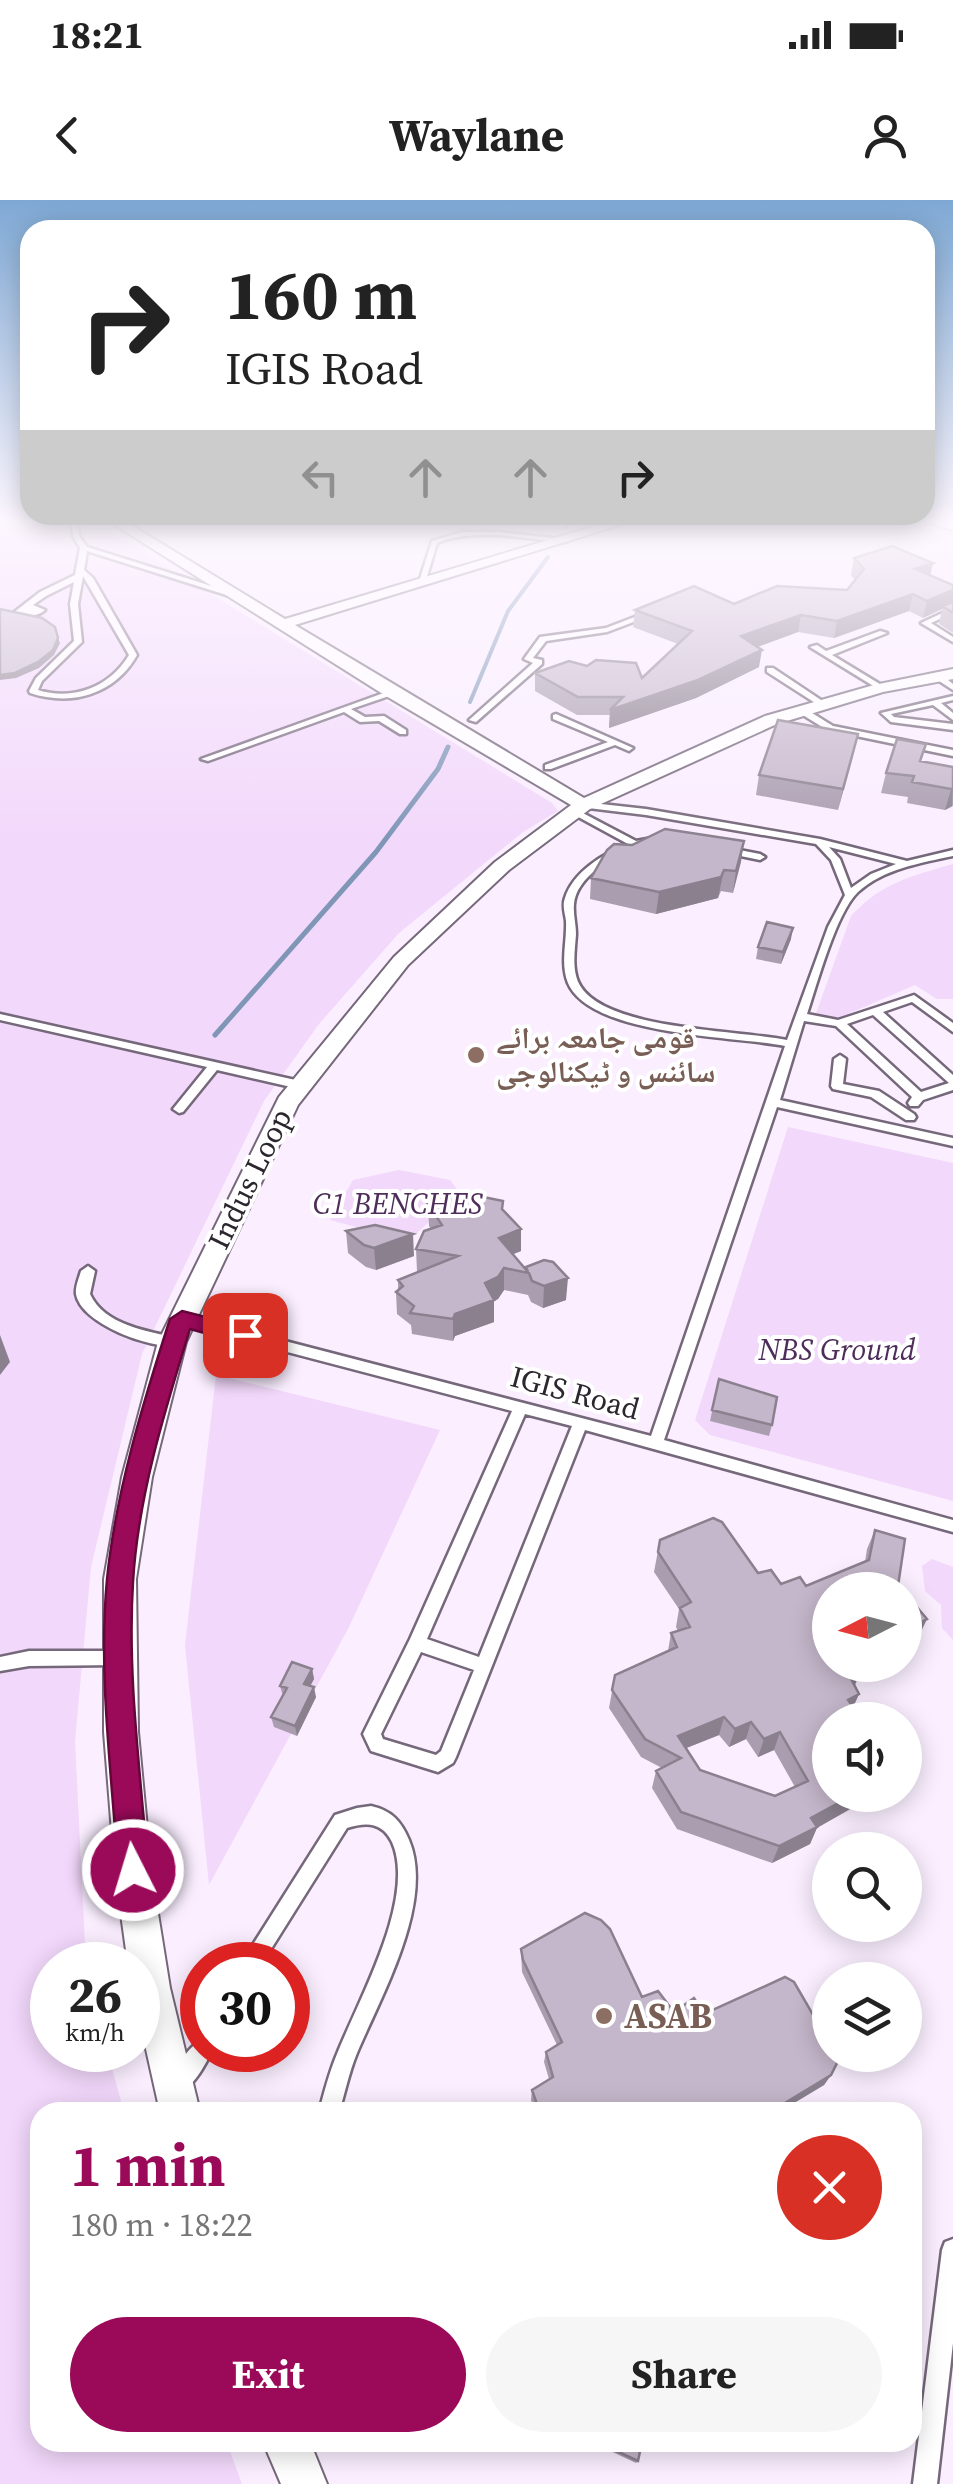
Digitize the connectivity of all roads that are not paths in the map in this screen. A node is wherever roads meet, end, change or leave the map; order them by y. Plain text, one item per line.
1 (76, 627) edge
2 (117, 627) edge
3 (288, 627) edge
4 (320, 627) edge
5 (616, 627) edge
6 (930, 627) edge
7 (883, 634) dead end
8 (927, 636) dead end
9 (953, 640) edge
10 (814, 647) dead end
11 (953, 650) edge
12 (826, 654) junction
13 (368, 656) dead end
14 (770, 670) dead end
15 (414, 684) dead end
16 (880, 688) junction
17 (947, 688) edge
18 (392, 692) junction
19 (812, 707) junction
20 (345, 709) junction
21 (556, 717) dead end
22 (473, 720) junction
23 (952, 723) edge
24 (403, 732) dead end
25 (616, 742) junction
26 (629, 748) dead end
27 (953, 753) edge
28 (204, 759) dead end
29 (548, 766) junction
30 (585, 805) junction
31 (668, 840) edge
32 (632, 842) junction
33 (820, 842) junction
34 (704, 847) edge
35 (953, 852) edge
36 (760, 857) dead end
37 (908, 864) junction
38 (849, 894) junction
39 (874, 1010) junction
40 (0, 1017) edge
41 (803, 1018) junction
42 (839, 1023) junction
43 (953, 1029) edge
44 (790, 1044) junction
45 (840, 1059) dead end
46 (214, 1066) junction
47 (300, 1084) junction
48 (953, 1084) edge
49 (919, 1097) junction
50 (773, 1102) junction
51 (179, 1109) dead end
52 (910, 1116) junction
53 (906, 1132) junction
54 (953, 1142) edge
55 (88, 1271) dead end
56 (177, 1331) junction
57 (520, 1410) junction
58 (581, 1423) junction
59 (655, 1445) junction
60 (953, 1526) edge
61 (416, 1643) junction
62 (119, 1658) junction
63 (0, 1664) edge
64 (484, 1666) junction
65 (265, 1942) edge
66 (191, 2072) edge
67 (177, 2102) edge
68 (332, 2102) edge
69 (953, 2250) edge
70 (290, 2452) edge
71 (304, 2484) edge
72 (924, 2484) edge

1 - 2 lane
3 - 18 street
4 - 13 street
5 - 22 lane
6 - 9 lane
7 - 12 lane
8 - 11 lane
10 - 12 lane
12 - 16 lane
14 - 19 lane
15 - 22 street
16 - 17 street, Indus Loop
16 - 19 street, Indus Loop
17 - 23 lane
17 - 23 lane
18 - 20 lane
18 - 30 street
19 - 27 lane
19 - 30 street, Indus Loop
20 - 24 lane
20 - 28 lane
21 - 25 lane
22 - 29 street
25 - 26 lane
25 - 29 lane
29 - 30 street
30 - 32 lane
30 - 33 lane
30 - 47 street, Indus Loop
31 - 32 lane
32 - 44 lane
33 - 37 lane
33 - 38 lane
34 - 36 lane
35 - 37 lane
37 - 38 lane
38 - 41 lane
39 - 42 lane
39 - 43 lane
39 - 48 lane
40 - 46 lane
41 - 42 lane
41 - 44 lane
42 - 49 lane
44 - 50 lane
45 - 52 lane
46 - 47 lane
46 - 51 lane
47 - 56 street, Indus Loop
48 - 49 lane
49 - 52 lane
50 - 53 lane
50 - 59 lane
52 - 53 lane
53 - 54 lane
55 - 56 lane, IGIS Road
56 - 57 lane, IGIS Road
56 - 62 street, Indus Loop
57 - 58 lane, IGIS Road
57 - 61 lane
58 - 59 lane, IGIS Road
58 - 64 lane
59 - 60 lane, IGIS Road
61 - 64 lane
61 - 64 lane
62 - 63 lane
62 - 67 street, Indus Loop
65 - 68 lane
66 - 67 lane
69 - 72 lane
70 - 71 street

